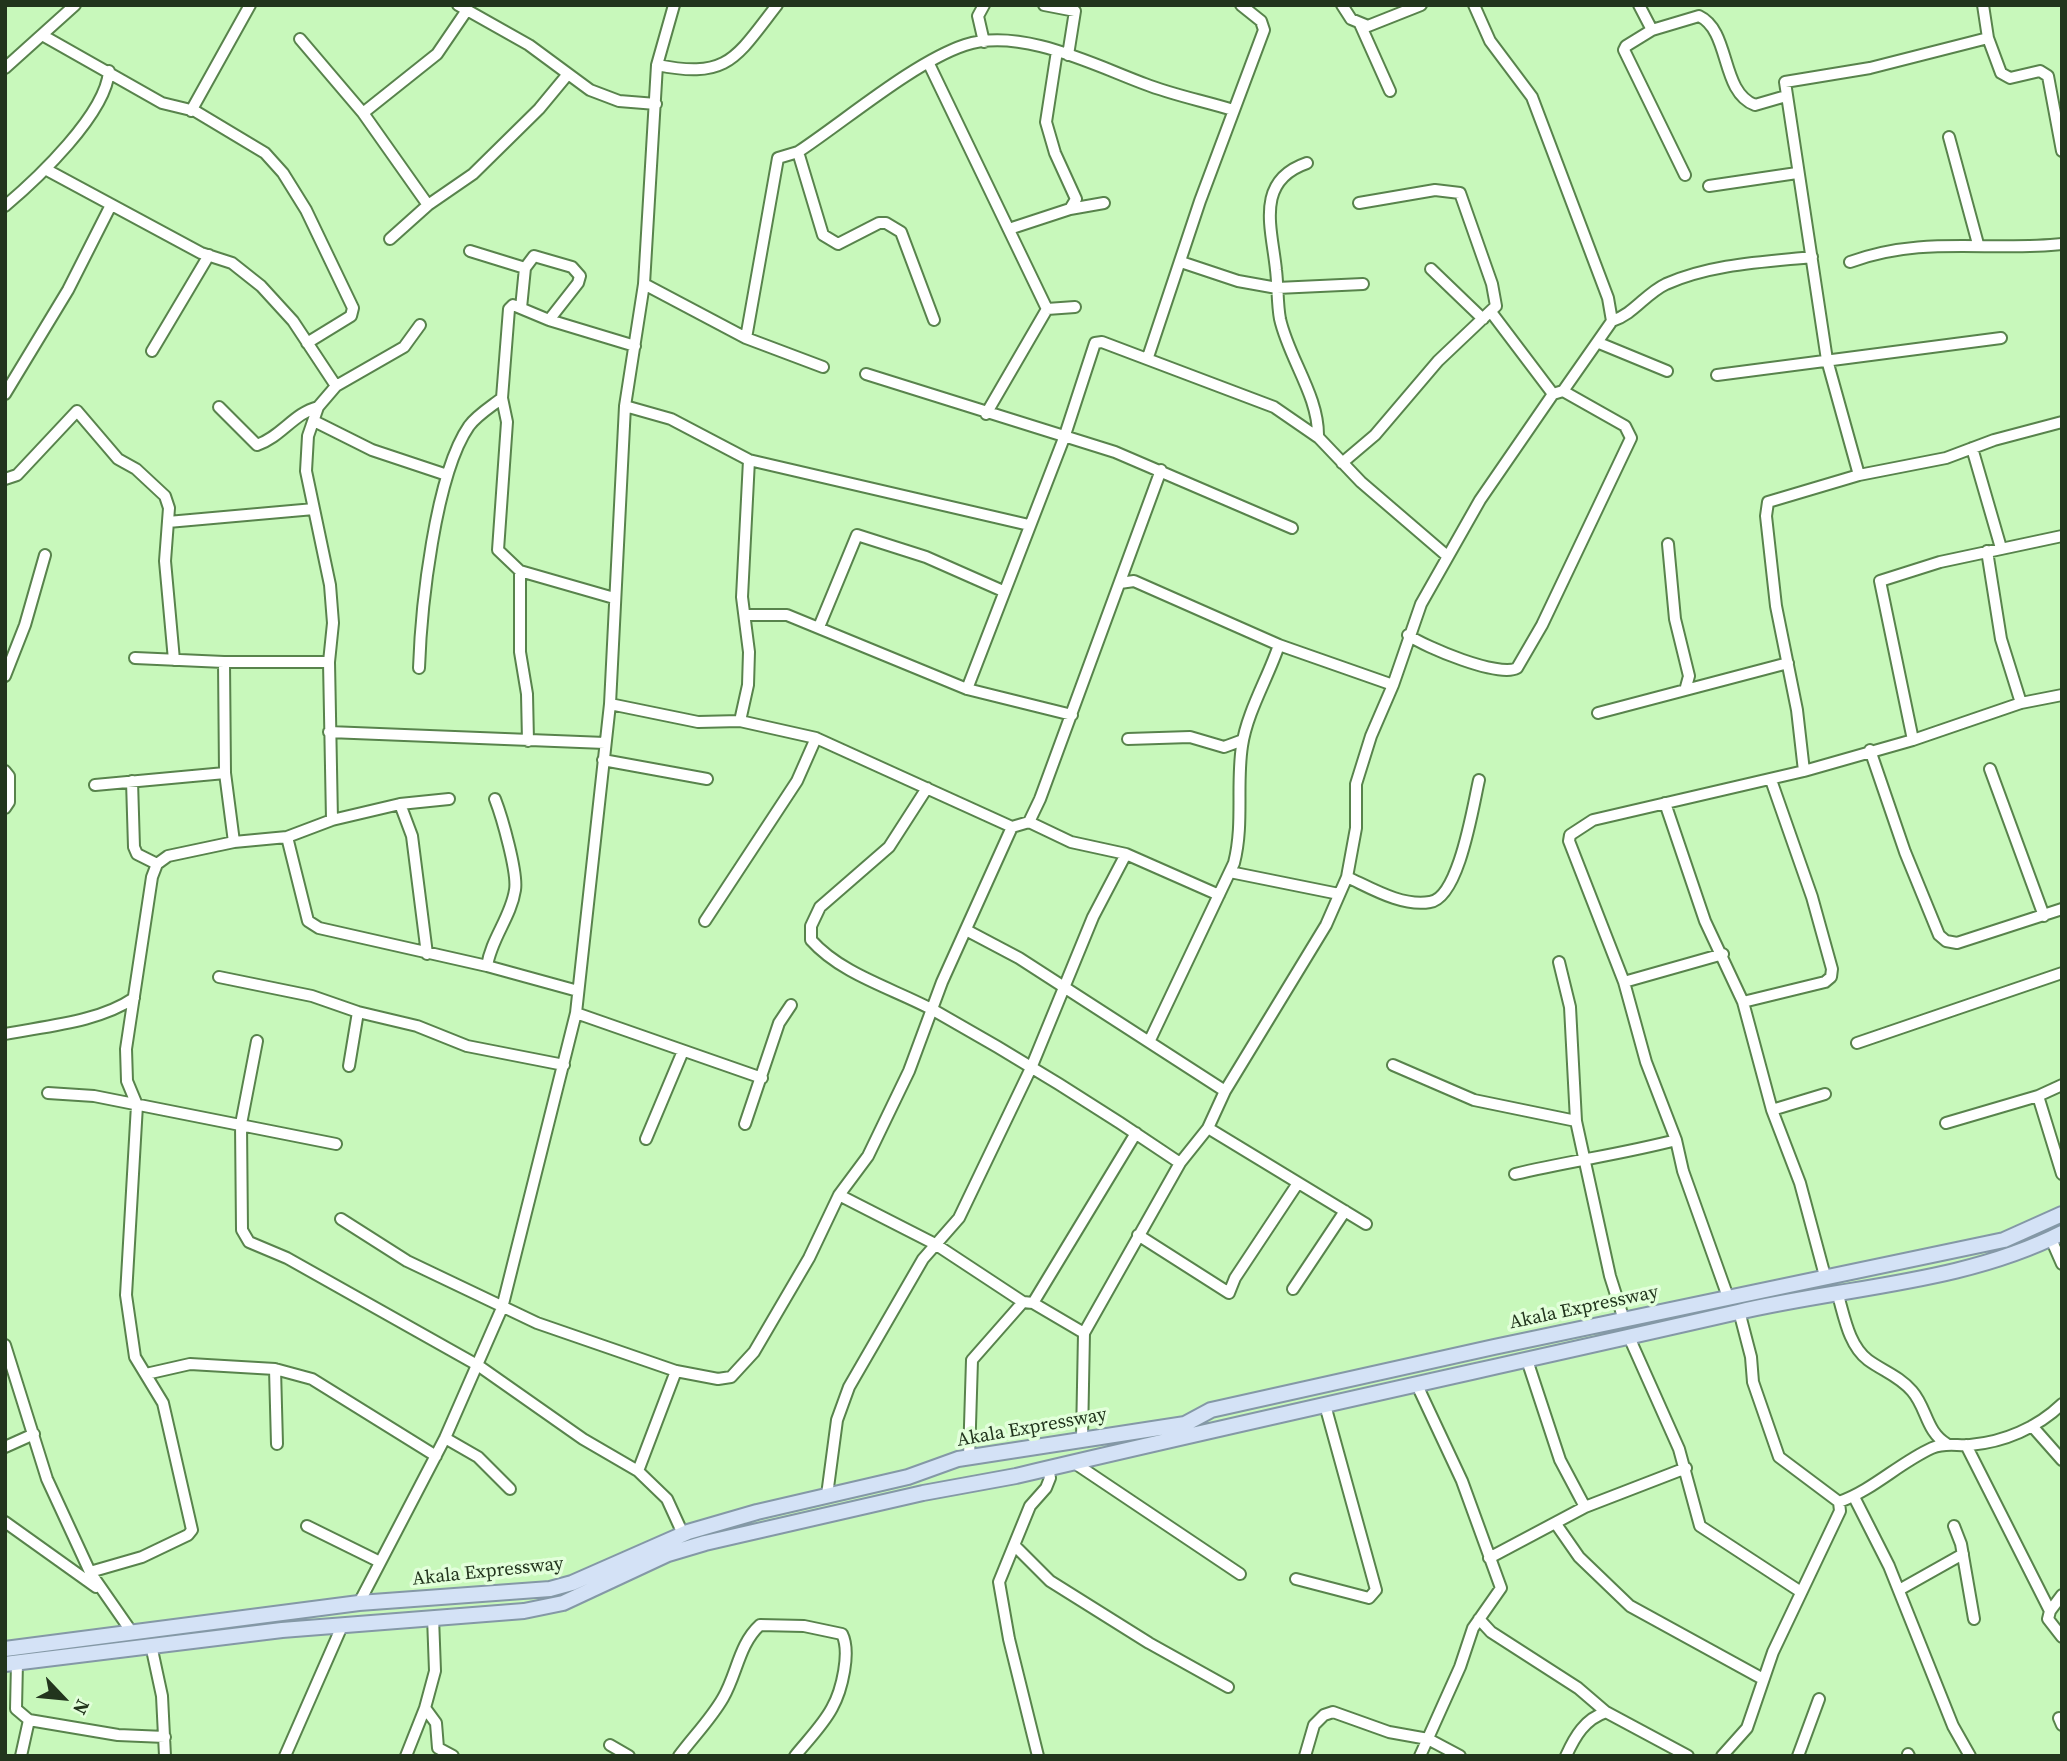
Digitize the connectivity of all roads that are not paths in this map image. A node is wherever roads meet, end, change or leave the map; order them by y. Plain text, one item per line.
1 (75, 5) edge
2 (250, 5) edge
3 (674, 5) edge
4 (777, 5) edge
5 (984, 5) edge
6 (1044, 5) edge
7 (1241, 5) edge
8 (1342, 5) edge
9 (1420, 5) edge
10 (1474, 5) edge
11 (1639, 5) edge
12 (1983, 5) edge
13 (463, 8) edge
14 (1360, 24) junction
15 (1652, 30) junction
16 (43, 35) junction
17 (1988, 38) junction
18 (300, 39) dead end
19 (984, 42) junction
20 (1062, 53) junction
21 (929, 64) junction
22 (657, 65) junction
23 (5, 68) edge
24 (109, 71) junction
25 (568, 74) junction
26 (1390, 91) dead end
27 (1786, 96) junction
28 (656, 104) junction
29 (1233, 110) junction
30 (191, 111) junction
31 (363, 113) junction
32 (1949, 136) dead end
33 (2062, 151) edge
34 (798, 152) junction
35 (1307, 163) dead end
36 (47, 170) junction
37 (1797, 173) junction
38 (1685, 175) dead end
39 (1709, 186) dead end
40 (1104, 203) dead end
41 (1359, 203) dead end
42 (111, 205) junction
43 (428, 205) junction
44 (5, 206) edge
45 (1070, 209) junction
46 (1009, 229) junction
47 (390, 239) dead end
48 (1978, 243) junction
49 (2062, 244) edge
50 (470, 251) dead end
51 (209, 255) junction
52 (1812, 257) junction
53 (1181, 262) junction
54 (1850, 262) dead end
55 (525, 268) junction
56 (1431, 269) dead end
57 (644, 284) junction
58 (1363, 284) dead end
59 (1277, 288) junction
60 (1075, 307) dead end
61 (521, 308) junction
62 (1047, 309) junction
63 (1487, 316) junction
64 (550, 320) junction
65 (934, 320) dead end
66 (1612, 321) junction
67 (420, 325) dead end
68 (746, 338) junction
69 (2001, 338) dead end
70 (307, 343) junction
71 (1599, 343) junction
72 (635, 346) junction
73 (152, 351) dead end
74 (1148, 357) junction
75 (1827, 360) junction
76 (823, 367) dead end
77 (1667, 371) dead end
78 (866, 374) dead end
79 (1717, 375) dead end
80 (336, 386) junction
81 (1558, 392) junction
82 (5, 394) edge
83 (502, 398) junction
84 (625, 406) junction
85 (219, 407) dead end
86 (318, 407) junction
87 (986, 414) junction
88 (2062, 422) edge
89 (290, 425) junction
90 (311, 426) junction
91 (1318, 437) junction
92 (1064, 438) junction
93 (1972, 448) junction
94 (749, 460) junction
95 (1342, 463) junction
96 (1161, 470) junction
97 (447, 475) junction
98 (1859, 475) junction
99 (5, 479) edge
100 (314, 509) junction
101 (168, 522) junction
102 (1029, 525) junction
103 (1292, 528) dead end
104 (2062, 536) edge
105 (1668, 544) dead end
106 (2001, 548) junction
107 (1987, 551) junction
108 (45, 555) dead end
109 (1446, 555) junction
110 (1126, 564) junction
111 (520, 571) junction
112 (1134, 581) junction
113 (1120, 583) junction
114 (1003, 591) junction
115 (614, 598) junction
116 (746, 615) junction
117 (818, 627) junction
118 (1408, 635) junction
119 (1279, 645) junction
120 (135, 657) dead end
121 (174, 660) junction
122 (329, 662) junction
123 (224, 663) junction
124 (1788, 663) junction
125 (419, 668) dead end
126 (5, 676) edge
127 (1687, 682) junction
128 (1393, 685) junction
129 (967, 689) junction
130 (2062, 695) edge
131 (2021, 703) junction
132 (610, 704) junction
133 (1598, 713) dead end
134 (1072, 715) junction
135 (740, 721) junction
136 (329, 732) junction
137 (816, 738) junction
138 (1128, 740) dead end
139 (1243, 740) junction
140 (1913, 740) junction
141 (528, 741) junction
142 (605, 743) junction
143 (1870, 750) junction
144 (603, 760) junction
145 (1990, 769) dead end
146 (5, 771) edge
147 (1804, 771) junction
148 (226, 774) junction
149 (707, 779) dead end
150 (1479, 780) dead end
151 (1771, 780) junction
152 (132, 781) junction
153 (95, 785) dead end
154 (928, 789) junction
155 (449, 799) dead end
156 (495, 799) dead end
157 (1665, 803) junction
158 (400, 804) junction
159 (5, 808) edge
160 (332, 820) junction
161 (1029, 822) junction
162 (1012, 827) junction
163 (287, 837) junction
164 (234, 842) junction
165 (1126, 853) junction
166 (157, 864) junction
167 (1230, 872) junction
168 (1347, 877) junction
169 (1339, 894) junction
170 (1219, 895) junction
171 (2062, 909) edge
172 (2044, 916) junction
173 (705, 921) dead end
174 (966, 930) junction
175 (427, 954) junction
176 (1723, 954) junction
177 (1559, 962) dead end
178 (486, 966) junction
179 (2062, 973) edge
180 (219, 978) dead end
181 (1625, 982) junction
182 (1062, 988) junction
183 (578, 991) junction
184 (134, 998) junction
185 (1743, 1002) junction
186 (791, 1005) dead end
187 (933, 1010) junction
188 (358, 1012) junction
189 (576, 1013) junction
190 (5, 1034) edge
191 (257, 1041) dead end
192 (1149, 1042) junction
193 (1857, 1043) dead end
194 (683, 1051) junction
195 (1393, 1065) dead end
196 (349, 1066) dead end
197 (564, 1066) junction
198 (1031, 1068) junction
199 (762, 1078) junction
200 (2062, 1085) edge
201 (1225, 1091) junction
202 (48, 1093) dead end
203 (1825, 1094) dead end
204 (2038, 1096) junction
205 (137, 1105) junction
206 (1772, 1110) junction
207 (1576, 1121) junction
208 (241, 1124) junction
209 (745, 1124) dead end
210 (1946, 1124) dead end
211 (1208, 1128) junction
212 (1136, 1133) junction
213 (646, 1139) dead end
214 (1676, 1140) junction
215 (336, 1144) dead end
216 (1586, 1157) junction
217 (1180, 1163) junction
218 (1515, 1174) dead end
219 (2062, 1174) edge
220 (1298, 1183) junction
221 (839, 1195) junction
222 (1345, 1211) junction
223 (2062, 1214) edge
224 (341, 1219) dead end
225 (1366, 1224) dead end
226 (1138, 1235) junction
227 (2056, 1236) edge
228 (933, 1247) junction
229 (2062, 1264) edge
230 (1825, 1276) junction
231 (1293, 1289) dead end
232 (1837, 1292) junction
233 (1728, 1297) junction
234 (1028, 1303) junction
235 (502, 1308) junction
236 (1676, 1308) junction
237 (1739, 1311) junction
238 (1624, 1320) junction
239 (1678, 1326) junction
240 (1084, 1333) junction
241 (1629, 1337) junction
242 (5, 1345) edge
243 (1527, 1360) junction
244 (479, 1366) junction
245 (275, 1368) junction
246 (676, 1371) junction
247 (146, 1374) junction
248 (1417, 1385) junction
249 (2062, 1404) edge
250 (1325, 1405) junction
251 (2032, 1426) junction
252 (34, 1434) junction
253 (445, 1438) junction
254 (1082, 1438) junction
255 (277, 1444) dead end
256 (1947, 1444) junction
257 (1966, 1445) junction
258 (5, 1447) edge
259 (1012, 1450) junction
260 (436, 1456) junction
261 (964, 1459) junction
262 (2062, 1460) edge
263 (1073, 1461) junction
264 (1048, 1468) junction
265 (1686, 1468) junction
266 (638, 1471) junction
267 (1016, 1476) junction
268 (978, 1483) junction
269 (510, 1489) dead end
270 (827, 1495) junction
271 (1854, 1497) junction
272 (1839, 1502) junction
273 (1585, 1507) junction
274 (5, 1522) edge
275 (1556, 1524) junction
276 (307, 1526) dead end
277 (1954, 1526) dead end
278 (683, 1534) junction
279 (1015, 1546) junction
280 (1963, 1554) junction
281 (1489, 1558) junction
282 (380, 1562) junction
283 (90, 1572) junction
284 (1240, 1574) dead end
285 (1296, 1579) dead end
286 (102, 1590) junction
287 (1899, 1590) junction
288 (1801, 1592) junction
289 (2062, 1595) edge
290 (359, 1604) junction
291 (2050, 1611) junction
292 (433, 1617) junction
293 (1479, 1619) junction
294 (1974, 1619) dead end
295 (342, 1626) junction
296 (131, 1631) junction
297 (2062, 1637) edge
298 (151, 1645) junction
299 (5, 1650) edge
300 (11, 1663) edge
301 (1763, 1679) junction
302 (1228, 1687) dead end
303 (1819, 1699) dead end
304 (425, 1708) junction
305 (1606, 1712) junction
306 (29, 1720) junction
307 (165, 1737) junction
308 (1428, 1739) junction
309 (610, 1745) dead end
310 (437, 1752) edge
311 (21, 1756) edge
312 (164, 1756) edge
313 (285, 1756) edge
314 (405, 1756) edge
315 (453, 1756) edge
316 (629, 1756) edge
317 (679, 1756) edge
318 (795, 1756) edge
319 (1038, 1756) edge
320 (1305, 1756) edge
321 (1420, 1756) edge
322 (1460, 1756) edge
323 (1566, 1756) edge
324 (1688, 1756) edge
325 (1722, 1756) edge
326 (1798, 1756) edge
327 (1970, 1756) edge

1 - 16 street
2 - 30 street
3 - 22 street
4 - 22 street
5 - 19 street
6 - 20 street
7 - 29 street
8 - 14 street
9 - 14 street
10 - 66 street
11 - 15 street
12 - 17 street
13 - 25 street
13 - 31 street
14 - 26 street
15 - 27 street
15 - 38 street
16 - 23 street
16 - 24 street
17 - 27 street
17 - 33 street
18 - 31 street
19 - 20 street
19 - 21 street
20 - 29 street
20 - 45 street
21 - 34 street
21 - 46 street
22 - 28 street
24 - 30 street
24 - 36 street
25 - 28 street
25 - 43 street
27 - 37 street
28 - 57 street
29 - 53 street
30 - 70 street
31 - 43 street
32 - 48 street
34 - 65 street
34 - 68 street
35 - 59 street
36 - 42 street
36 - 44 street
37 - 39 street
37 - 52 street
40 - 45 street
41 - 63 street
42 - 51 street
42 - 82 street
43 - 47 street
45 - 46 street
46 - 62 street
48 - 49 street
48 - 54 street
50 - 55 street
51 - 70 street
51 - 73 street
52 - 66 street
52 - 75 street
53 - 59 street
53 - 74 street
55 - 61 street
55 - 64 street
56 - 63 street
57 - 68 street
57 - 72 street
58 - 59 street
59 - 91 street
60 - 62 street
61 - 64 street
61 - 83 street
62 - 87 street
63 - 81 street
63 - 95 street
64 - 72 street
66 - 71 street
67 - 80 street
68 - 76 street
69 - 75 street
70 - 80 street
71 - 77 street
71 - 81 street
72 - 84 street
74 - 91 street
74 - 92 street
75 - 79 street
75 - 98 street
78 - 87 street
80 - 86 street
81 - 109 street
81 - 118 street
83 - 97 street
83 - 111 street
84 - 94 street
84 - 115 street
85 - 89 street
86 - 89 street
86 - 90 street
87 - 92 street
88 - 93 street
89 - 90 street
90 - 97 street
90 - 100 street
91 - 95 street
92 - 96 street
92 - 102 street
93 - 98 street
93 - 106 street
94 - 102 street
94 - 116 street
95 - 109 street
96 - 103 street
96 - 110 street
97 - 125 street
98 - 124 street
99 - 101 street
100 - 101 street
100 - 122 street
101 - 121 street
102 - 114 street
104 - 106 street
105 - 127 street
106 - 107 street
107 - 131 street
107 - 140 street
108 - 126 street
109 - 118 street
110 - 112 street
110 - 113 street
111 - 115 street
111 - 141 street
112 - 113 street
112 - 119 street
113 - 134 street
114 - 117 street
114 - 129 street
115 - 132 street
116 - 117 street
116 - 135 street
117 - 129 street
118 - 128 street
119 - 128 street
119 - 139 street
120 - 121 street
121 - 123 street
122 - 123 street
122 - 136 street
123 - 148 street
124 - 127 street
124 - 147 street
127 - 133 street
128 - 168 street
129 - 134 street
130 - 131 street
131 - 140 street
132 - 135 street
132 - 142 street
134 - 161 street
135 - 137 street
136 - 141 street
136 - 160 street
137 - 154 street
137 - 173 street
138 - 139 street
139 - 167 street
140 - 143 street
141 - 142 street
142 - 144 street
143 - 147 street
143 - 172 street
144 - 149 street
144 - 183 street
145 - 172 street
146 - 159 street
147 - 151 street
148 - 152 street
148 - 164 street
150 - 168 street
151 - 157 street
151 - 185 street
152 - 153 street
152 - 166 street
154 - 162 street
154 - 187 street
155 - 158 street
156 - 178 street
157 - 176 street
157 - 181 street
158 - 160 street
158 - 175 street
160 - 163 street
161 - 162 street
161 - 165 street
162 - 174 street
163 - 164 street
163 - 175 street
164 - 166 street
165 - 170 street
165 - 182 street
166 - 184 street
167 - 169 street
167 - 170 street
168 - 169 street
169 - 201 street
170 - 192 street
171 - 172 street
174 - 182 street
174 - 187 street
175 - 178 street
176 - 181 street
176 - 185 street
177 - 207 street
178 - 183 street
179 - 193 street
180 - 188 street
181 - 214 street
182 - 192 street
182 - 198 street
183 - 189 street
184 - 190 street
184 - 205 street
185 - 206 street
186 - 199 street
187 - 198 street
187 - 221 street
188 - 196 street
188 - 197 street
189 - 194 street
189 - 197 street
191 - 208 street
192 - 201 street
194 - 199 street
194 - 213 street
195 - 207 street
197 - 235 street
198 - 212 street
198 - 228 street
199 - 209 street
200 - 204 street
201 - 211 street
202 - 205 street
203 - 206 street
204 - 210 street
204 - 219 street
205 - 208 street
205 - 247 street
206 - 230 street
207 - 216 street
208 - 215 street
208 - 244 street
211 - 217 street
211 - 220 street
212 - 217 street
212 - 234 street
214 - 216 street
214 - 233 street
216 - 218 street
216 - 238 street
217 - 226 street
220 - 222 street
220 - 226 street
221 - 228 street
221 - 246 street
222 - 225 street
222 - 231 street
223 - 230 main road, Akala Expressway
224 - 235 street
226 - 240 street
227 - 229 street
227 - 232 main road, Akala Expressway
228 - 234 street
228 - 270 street
230 - 233 main road, Akala Expressway
232 - 237 main road, Akala Expressway
232 - 256 street
233 - 236 main road, Akala Expressway
234 - 240 street
234 - 261 street
235 - 244 street
235 - 246 street
236 - 238 main road, Akala Expressway
236 - 239 main road
237 - 239 main road, Akala Expressway
237 - 272 street
238 - 254 main road, Akala Expressway
239 - 241 main road, Akala Expressway
240 - 254 street
241 - 243 main road, Akala Expressway
241 - 265 street
242 - 252 street
243 - 248 main road, Akala Expressway
243 - 273 street
244 - 253 street
244 - 266 street
245 - 247 street
245 - 255 street
245 - 260 street
246 - 266 street
247 - 283 street
248 - 250 main road, Akala Expressway
248 - 281 street
249 - 251 street
250 - 263 main road, Akala Expressway
250 - 285 street
251 - 257 street
251 - 262 street
252 - 258 street
252 - 283 street
253 - 260 street
253 - 269 street
254 - 259 main road, Akala Expressway
256 - 257 street
256 - 271 street
257 - 291 street
259 - 261 main road, Akala Expressway
259 - 267 main road
260 - 282 street
261 - 268 main road
261 - 270 main road, Akala Expressway
263 - 264 main road, Akala Expressway
263 - 284 street
264 - 267 main road, Akala Expressway
264 - 279 street
265 - 273 street
265 - 288 street
266 - 278 street
267 - 268 main road, Akala Expressway
268 - 292 main road, Akala Expressway
270 - 278 main road, Akala Expressway
271 - 272 street
271 - 287 street
272 - 288 street
273 - 275 street
274 - 286 street
275 - 281 street
275 - 301 street
276 - 282 street
277 - 280 street
278 - 290 main road, Akala Expressway
279 - 302 street
279 - 319 street
280 - 287 street
280 - 294 street
281 - 293 street
282 - 290 street
283 - 286 street
286 - 296 street
287 - 327 street
288 - 301 street
289 - 291 street
290 - 296 main road, Akala Expressway
291 - 297 street
292 - 295 main road, Akala Expressway
292 - 304 street
293 - 305 street
293 - 308 street
295 - 298 main road, Akala Expressway
295 - 313 street
296 - 299 main road, Akala Expressway
298 - 300 main road, Akala Expressway
298 - 307 street
300 - 306 street
301 - 325 street
303 - 326 street
304 - 310 street
304 - 314 street
305 - 323 street
305 - 324 street
306 - 307 street
306 - 311 street
307 - 312 street
308 - 320 street
308 - 321 street
308 - 322 street
309 - 316 street
310 - 315 street
317 - 318 street

